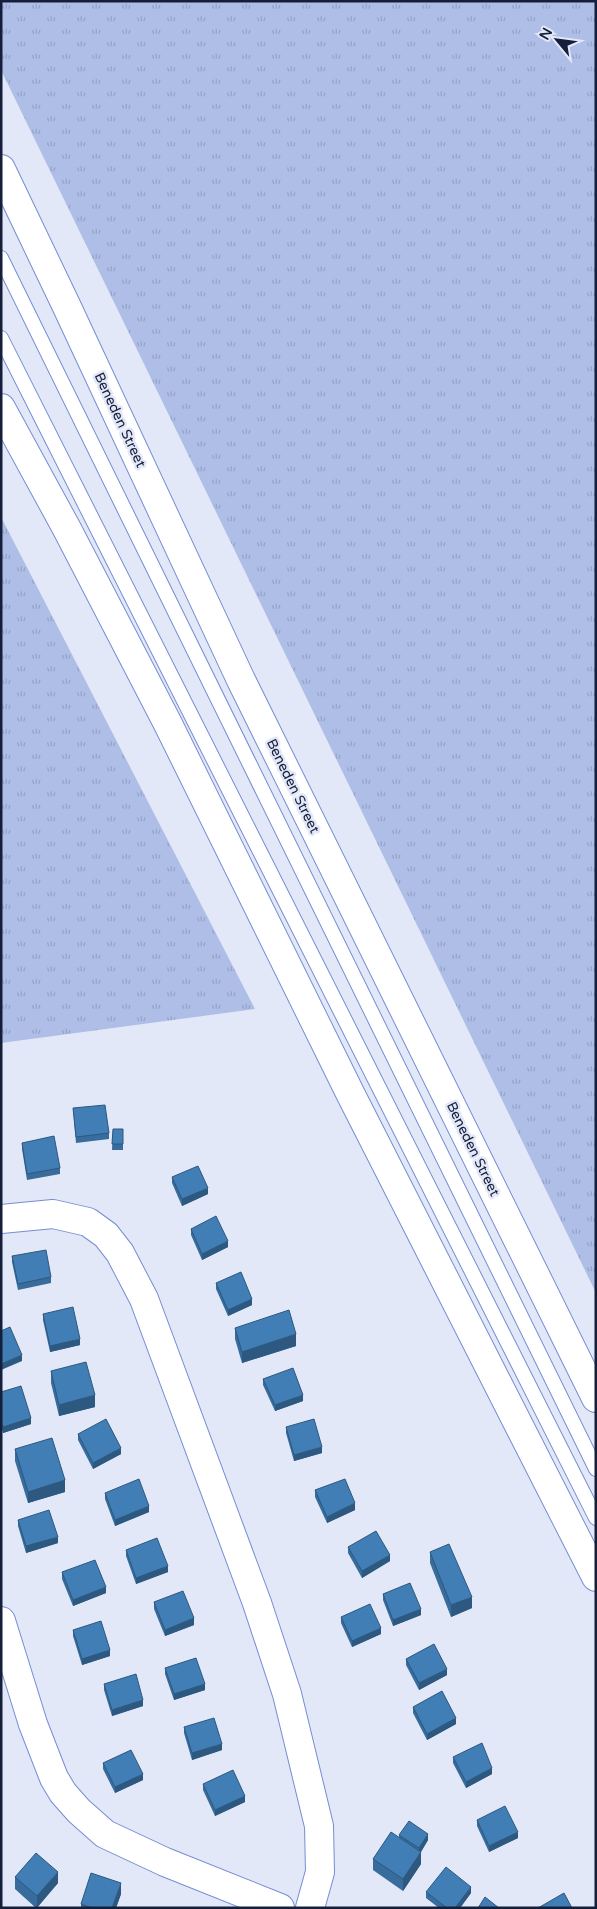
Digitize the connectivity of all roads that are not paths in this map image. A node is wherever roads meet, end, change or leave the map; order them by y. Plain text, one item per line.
1 (1, 170) edge
2 (1, 258) edge
3 (1, 338) edge
4 (1, 408) edge
5 (1, 1219) edge
6 (596, 1398) edge
7 (596, 1469) edge
8 (596, 1518) edge
9 (596, 1577) edge
10 (1, 1621) edge
11 (280, 1908) edge
12 (310, 1908) edge

1 - 6 main road, Beneden Street
2 - 7 lane
3 - 8 lane
4 - 9 main road
5 - 12 main road
10 - 11 main road

